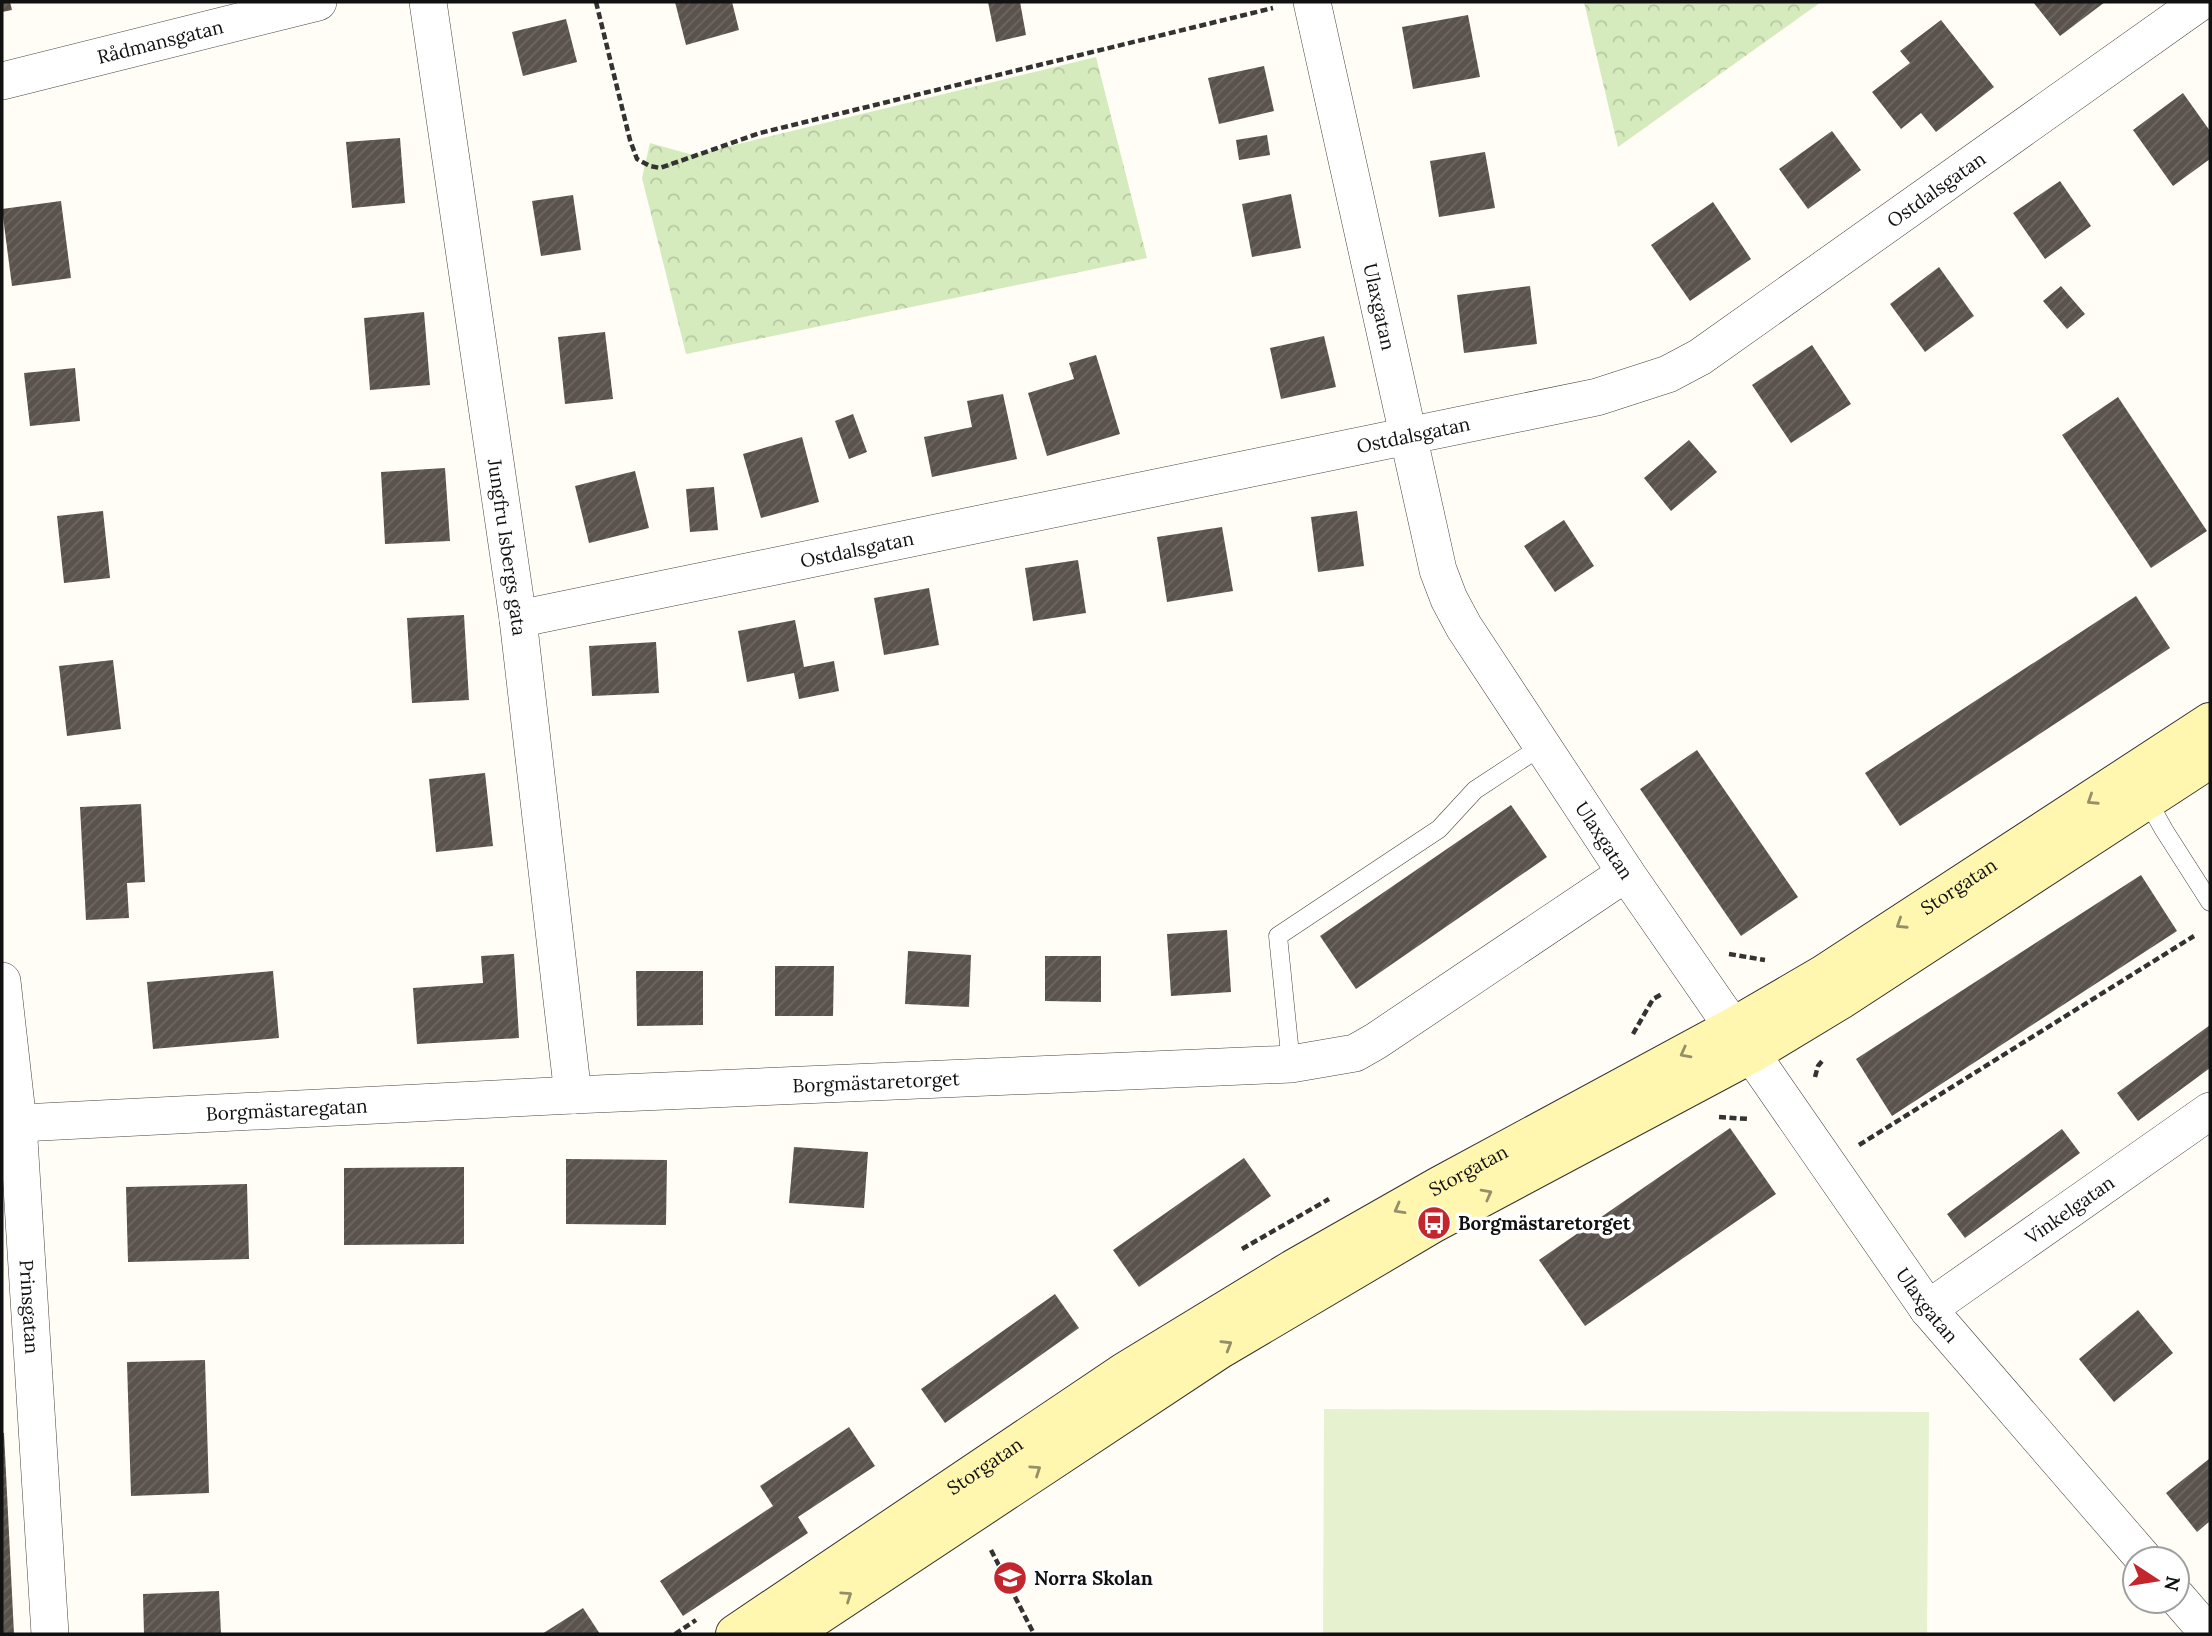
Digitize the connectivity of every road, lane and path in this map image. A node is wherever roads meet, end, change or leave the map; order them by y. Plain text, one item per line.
1 (318, 2) edge
2 (428, 2) edge
3 (596, 2) edge
4 (1312, 2) edge
5 (2200, 2) edge
6 (1274, 8) dead end
7 (2, 81) edge
8 (1408, 436) junction
9 (518, 619) junction
10 (2210, 722) edge
11 (1542, 746) junction
12 (2210, 759) edge
13 (2140, 787) junction
14 (1626, 873) junction
15 (2210, 902) edge
16 (2194, 936) dead end
17 (2, 981) edge
18 (1743, 1040) junction
19 (1291, 1064) junction
20 (573, 1095) junction
21 (2210, 1111) edge
22 (10, 1124) edge
23 (1829, 1164) junction
24 (1928, 1309) junction
25 (2132, 1545) edge
26 (989, 1546) dead end
27 (2191, 1613) edge
28 (50, 1634) edge
29 (735, 1634) edge
30 (790, 1634) edge
31 (1034, 1634) edge
32 (2209, 1634) edge

1 - 7 street, Rådmansgatan
2 - 9 street, Jungfru Isbergs gata
3 - 6 path
4 - 8 street, Ulaxgatan
5 - 8 street, Ostdalsgatan
8 - 9 street, Ostdalsgatan
8 - 11 street, Ulaxgatan
9 - 20 street, Jungfru Isbergs gata
10 - 13 main road, Storgatan
11 - 14 street, Ulaxgatan
11 - 19 lane
12 - 13 main road, Storgatan
13 - 15 lane
13 - 18 main road, Storgatan
14 - 18 street, Ulaxgatan
14 - 19 street, Borgmästaretorget
16 - 23 path
17 - 22 street, Prinsgatan
18 - 23 street, Ulaxgatan
18 -> 29 main road, Storgatan
30 -> 18 main road, Storgatan
19 - 20 street, Borgmästaretorget
20 - 22 street, Borgmästaregatan
21 - 24 street, Vinkelgatan
22 - 28 street, Prinsgatan
23 - 24 street, Ulaxgatan
24 - 25 street, Ulaxgatan
26 - 31 path
27 - 32 street

